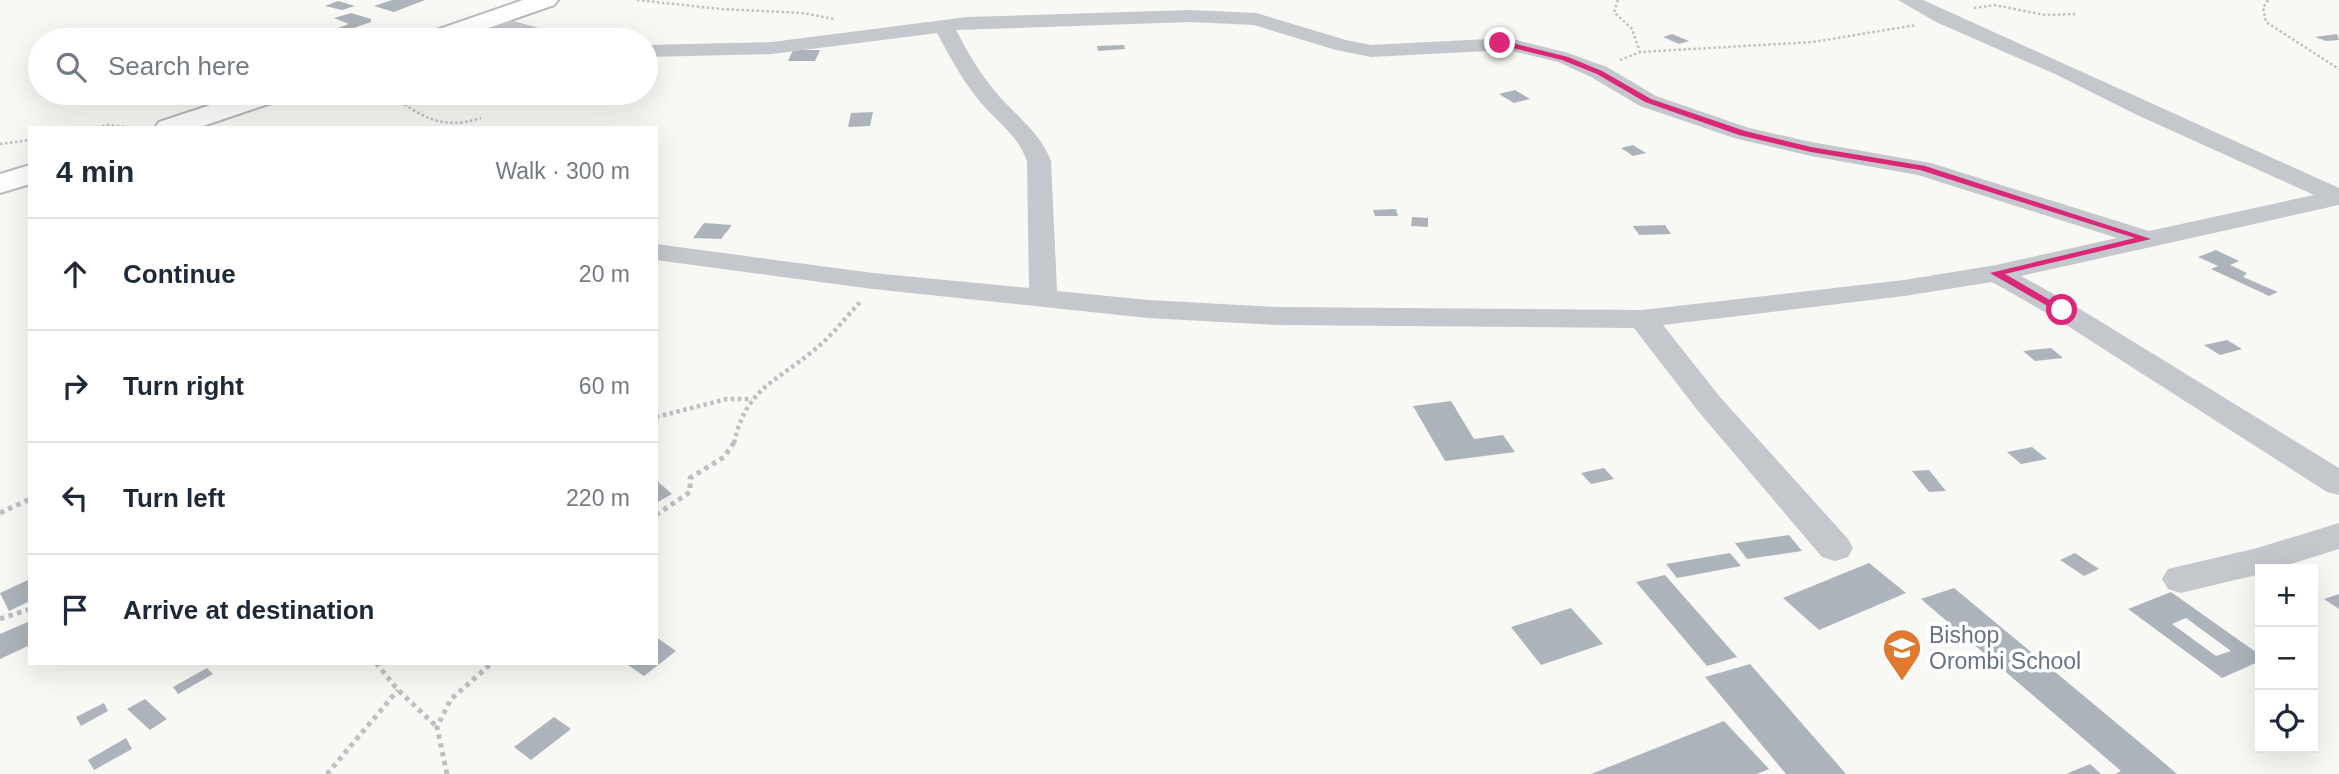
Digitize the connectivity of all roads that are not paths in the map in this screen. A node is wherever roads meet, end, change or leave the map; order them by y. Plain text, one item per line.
1 (546, 0) edge
2 (1909, 0) edge
3 (488, 20) junction
4 (943, 25) junction
5 (465, 28) edge
6 (517, 28) edge
7 (658, 51) edge
8 (237, 105) edge
9 (175, 126) edge
10 (28, 175) edge
11 (0, 184) edge
12 (2339, 197) edge
13 (2146, 239) junction
14 (658, 252) edge
15 (1996, 273) junction
16 (1043, 299) junction
17 (1642, 319) junction
18 (2339, 484) edge
19 (2339, 536) edge
20 (1835, 548) dead end
21 (2181, 579) dead end

1 - 3 main road
2 - 12 street
3 - 5 main road
3 - 6 street
4 - 7 street
4 - 13 street
4 - 16 street
8 - 9 main road
10 - 11 main road
12 - 13 street
13 - 15 street
14 - 16 street
15 - 17 street
15 - 18 street
16 - 17 street
17 - 20 street
19 - 21 street

